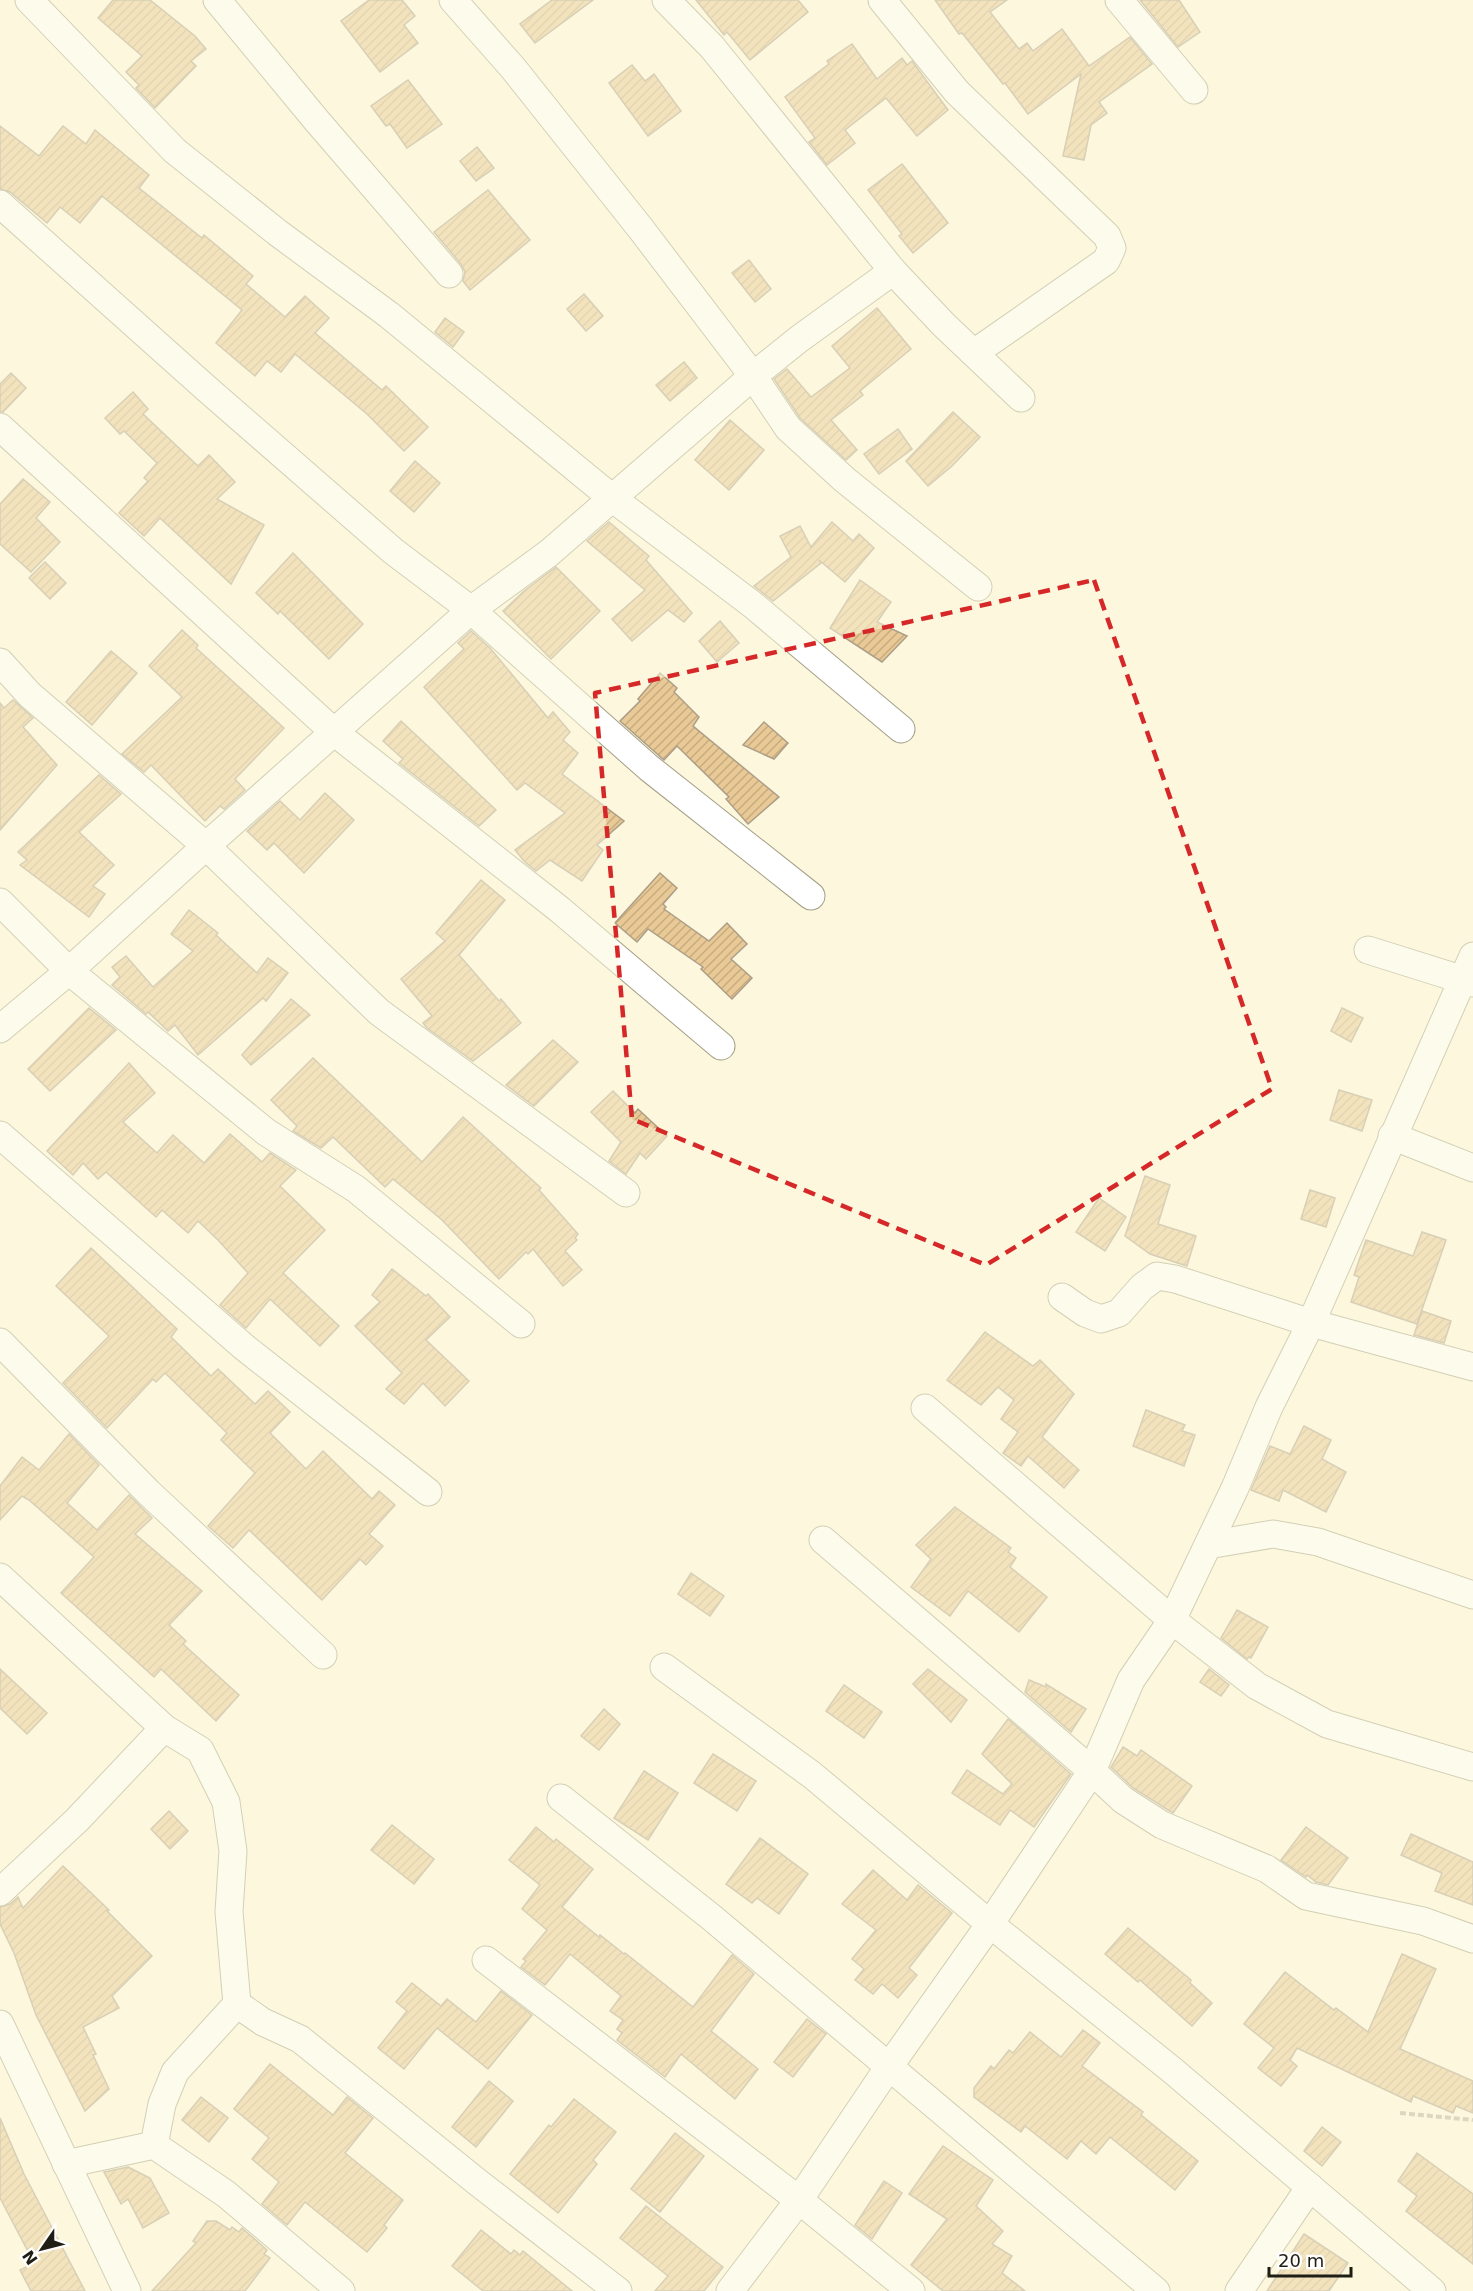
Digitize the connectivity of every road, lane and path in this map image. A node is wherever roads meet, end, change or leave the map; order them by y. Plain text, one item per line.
1 (28, 0) edge
2 (218, 0) edge
3 (453, 0) edge
4 (666, 0) edge
5 (882, 0) edge
6 (1119, 0) edge
7 (1194, 90) dead end
8 (0, 204) edge
9 (893, 271) junction
10 (449, 274) dead end
11 (974, 353) junction
12 (753, 376) junction
13 (1021, 398) dead end
14 (0, 427) edge
15 (612, 498) junction
16 (978, 587) dead end
17 (471, 610) junction
18 (0, 662) edge
19 (901, 729) dead end
20 (334, 732) junction
21 (206, 846) junction
22 (812, 896) dead end
23 (0, 902) edge
24 (1368, 950) dead end
25 (69, 971) junction
26 (1469, 973) edge
27 (0, 1029) edge
28 (721, 1046) dead end
29 (0, 1136) edge
30 (1392, 1136) junction
31 (1473, 1168) edge
32 (626, 1193) dead end
33 (1062, 1297) dead end
34 (1311, 1323) junction
35 (520, 1324) dead end
36 (0, 1341) edge
37 (1473, 1367) edge
38 (925, 1408) dead end
39 (428, 1492) dead end
40 (823, 1540) dead end
41 (1208, 1545) junction
42 (0, 1577) edge
43 (1473, 1595) edge
44 (1172, 1620) junction
45 (323, 1655) dead end
46 (664, 1667) dead end
47 (164, 1728) junction
48 (1473, 1767) edge
49 (1092, 1771) junction
50 (561, 1798) dead end
51 (0, 1892) edge
52 (990, 1924) junction
53 (1473, 1939) edge
54 (486, 1960) dead end
55 (237, 2004) junction
56 (0, 2024) edge
57 (888, 2068) junction
58 (1400, 2113) dead end
59 (1473, 2120) edge
60 (154, 2145) junction
61 (66, 2164) junction
62 (1310, 2187) junction
63 (799, 2200) junction
64 (127, 2291) edge
65 (341, 2291) edge
66 (618, 2291) edge
67 (730, 2291) edge
68 (911, 2291) edge
69 (1156, 2291) edge
70 (1239, 2291) edge
71 (1432, 2291) edge

1 - 15 street
2 - 10 street
3 - 12 street
4 - 9 street
5 - 11 street
6 - 7 street
8 - 17 street
9 - 11 street
9 - 12 street
11 - 13 street
12 - 15 street
12 - 16 street
14 - 20 street
15 - 17 street
15 - 19 street
17 - 20 street
17 - 22 street
18 - 21 street
20 - 21 street
20 - 28 street
21 - 25 street
21 - 32 street
23 - 25 street
24 - 26 street
25 - 27 street
25 - 35 street
26 - 30 street
29 - 39 street
30 - 31 street
30 - 34 street
33 - 34 street
34 - 37 street
34 - 41 street
36 - 45 street
38 - 44 street
40 - 49 street
41 - 43 street
41 - 44 street
42 - 47 street
44 - 48 street
44 - 49 street
46 - 52 street
47 - 51 street
47 - 55 street
49 - 52 street
49 - 53 street
50 - 57 street
52 - 57 street
52 - 62 street
54 - 63 street
55 - 60 street
55 - 66 street
56 - 61 street
57 - 63 street
57 - 69 street
58 - 59 path
60 - 61 street
60 - 65 street
61 - 64 street
62 - 70 street
62 - 71 street
63 - 67 street
63 - 68 street

